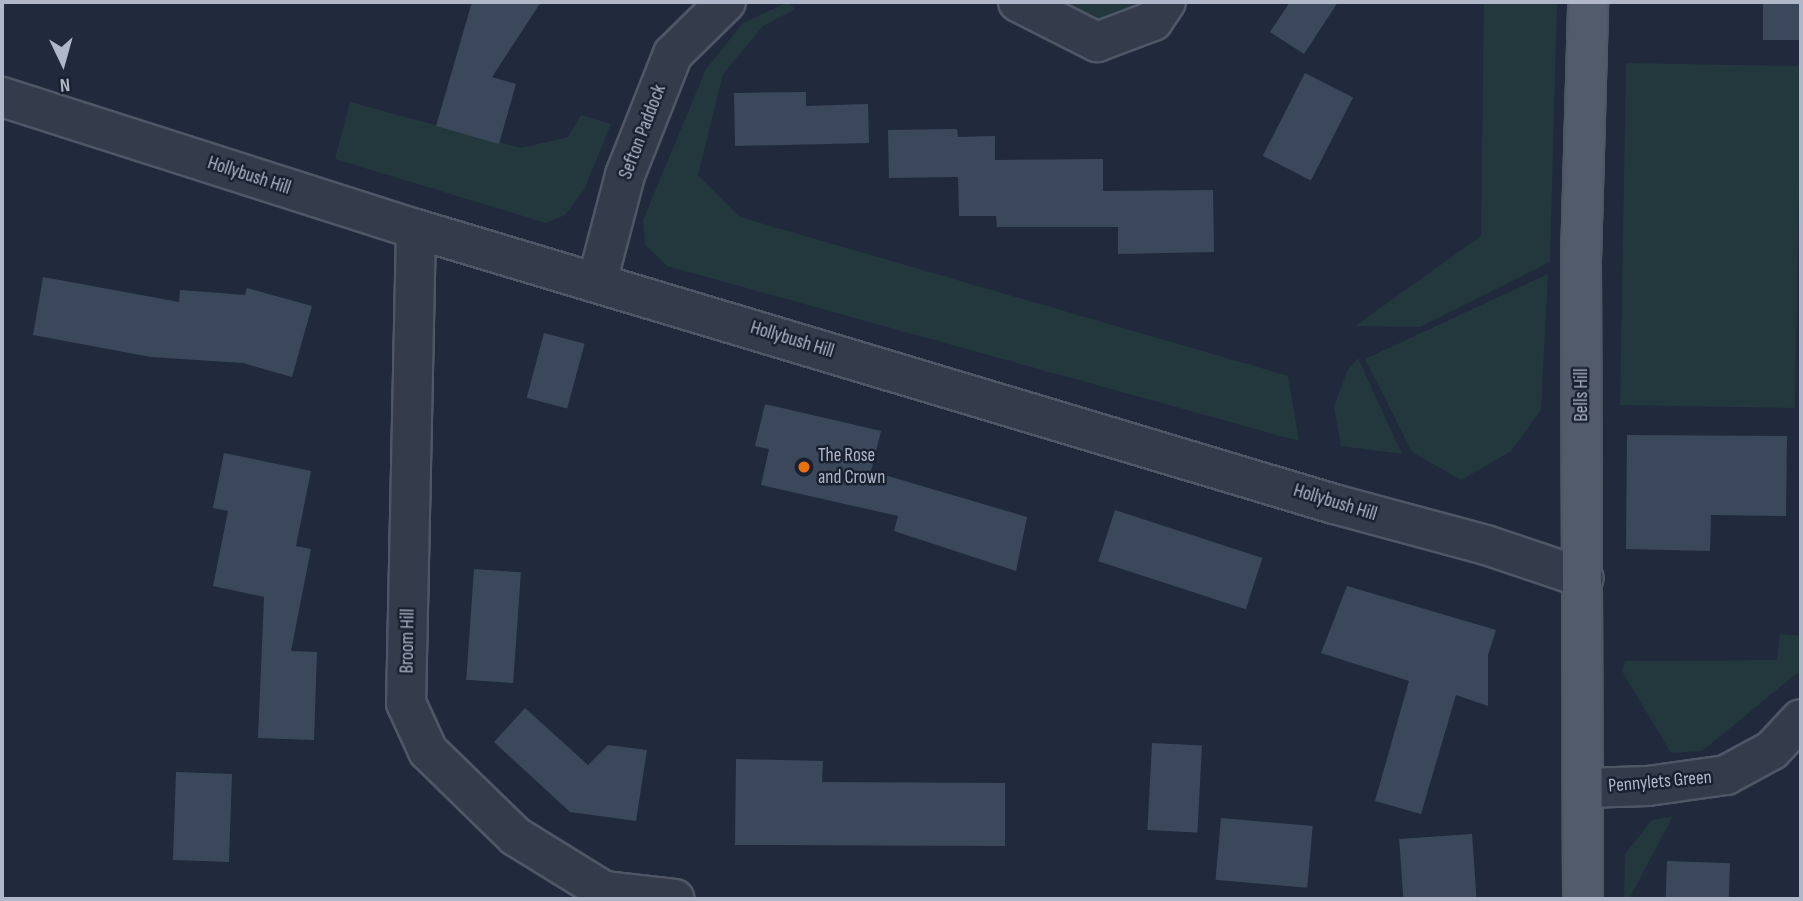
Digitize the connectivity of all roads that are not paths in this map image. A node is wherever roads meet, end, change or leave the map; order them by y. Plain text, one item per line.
1 (726, 2) edge
2 (1018, 2) edge
3 (1166, 2) edge
4 (1588, 2) edge
5 (2, 97) edge
6 (416, 229) junction
7 (597, 282) junction
8 (1584, 578) junction
9 (1801, 719) edge
10 (1584, 788) junction
11 (675, 899) edge
12 (1583, 899) edge

1 - 7 street, Sefton Paddock
2 - 3 street
4 - 8 main road, Bells Hill
5 - 6 street, Hollybush Hill
6 - 7 street, Hollybush Hill
6 - 11 street, Broom Hill
7 - 8 street, Hollybush Hill
8 - 10 main road, Bells Hill
9 - 10 street, Pennylets Green
10 - 12 main road, Bells Hill

